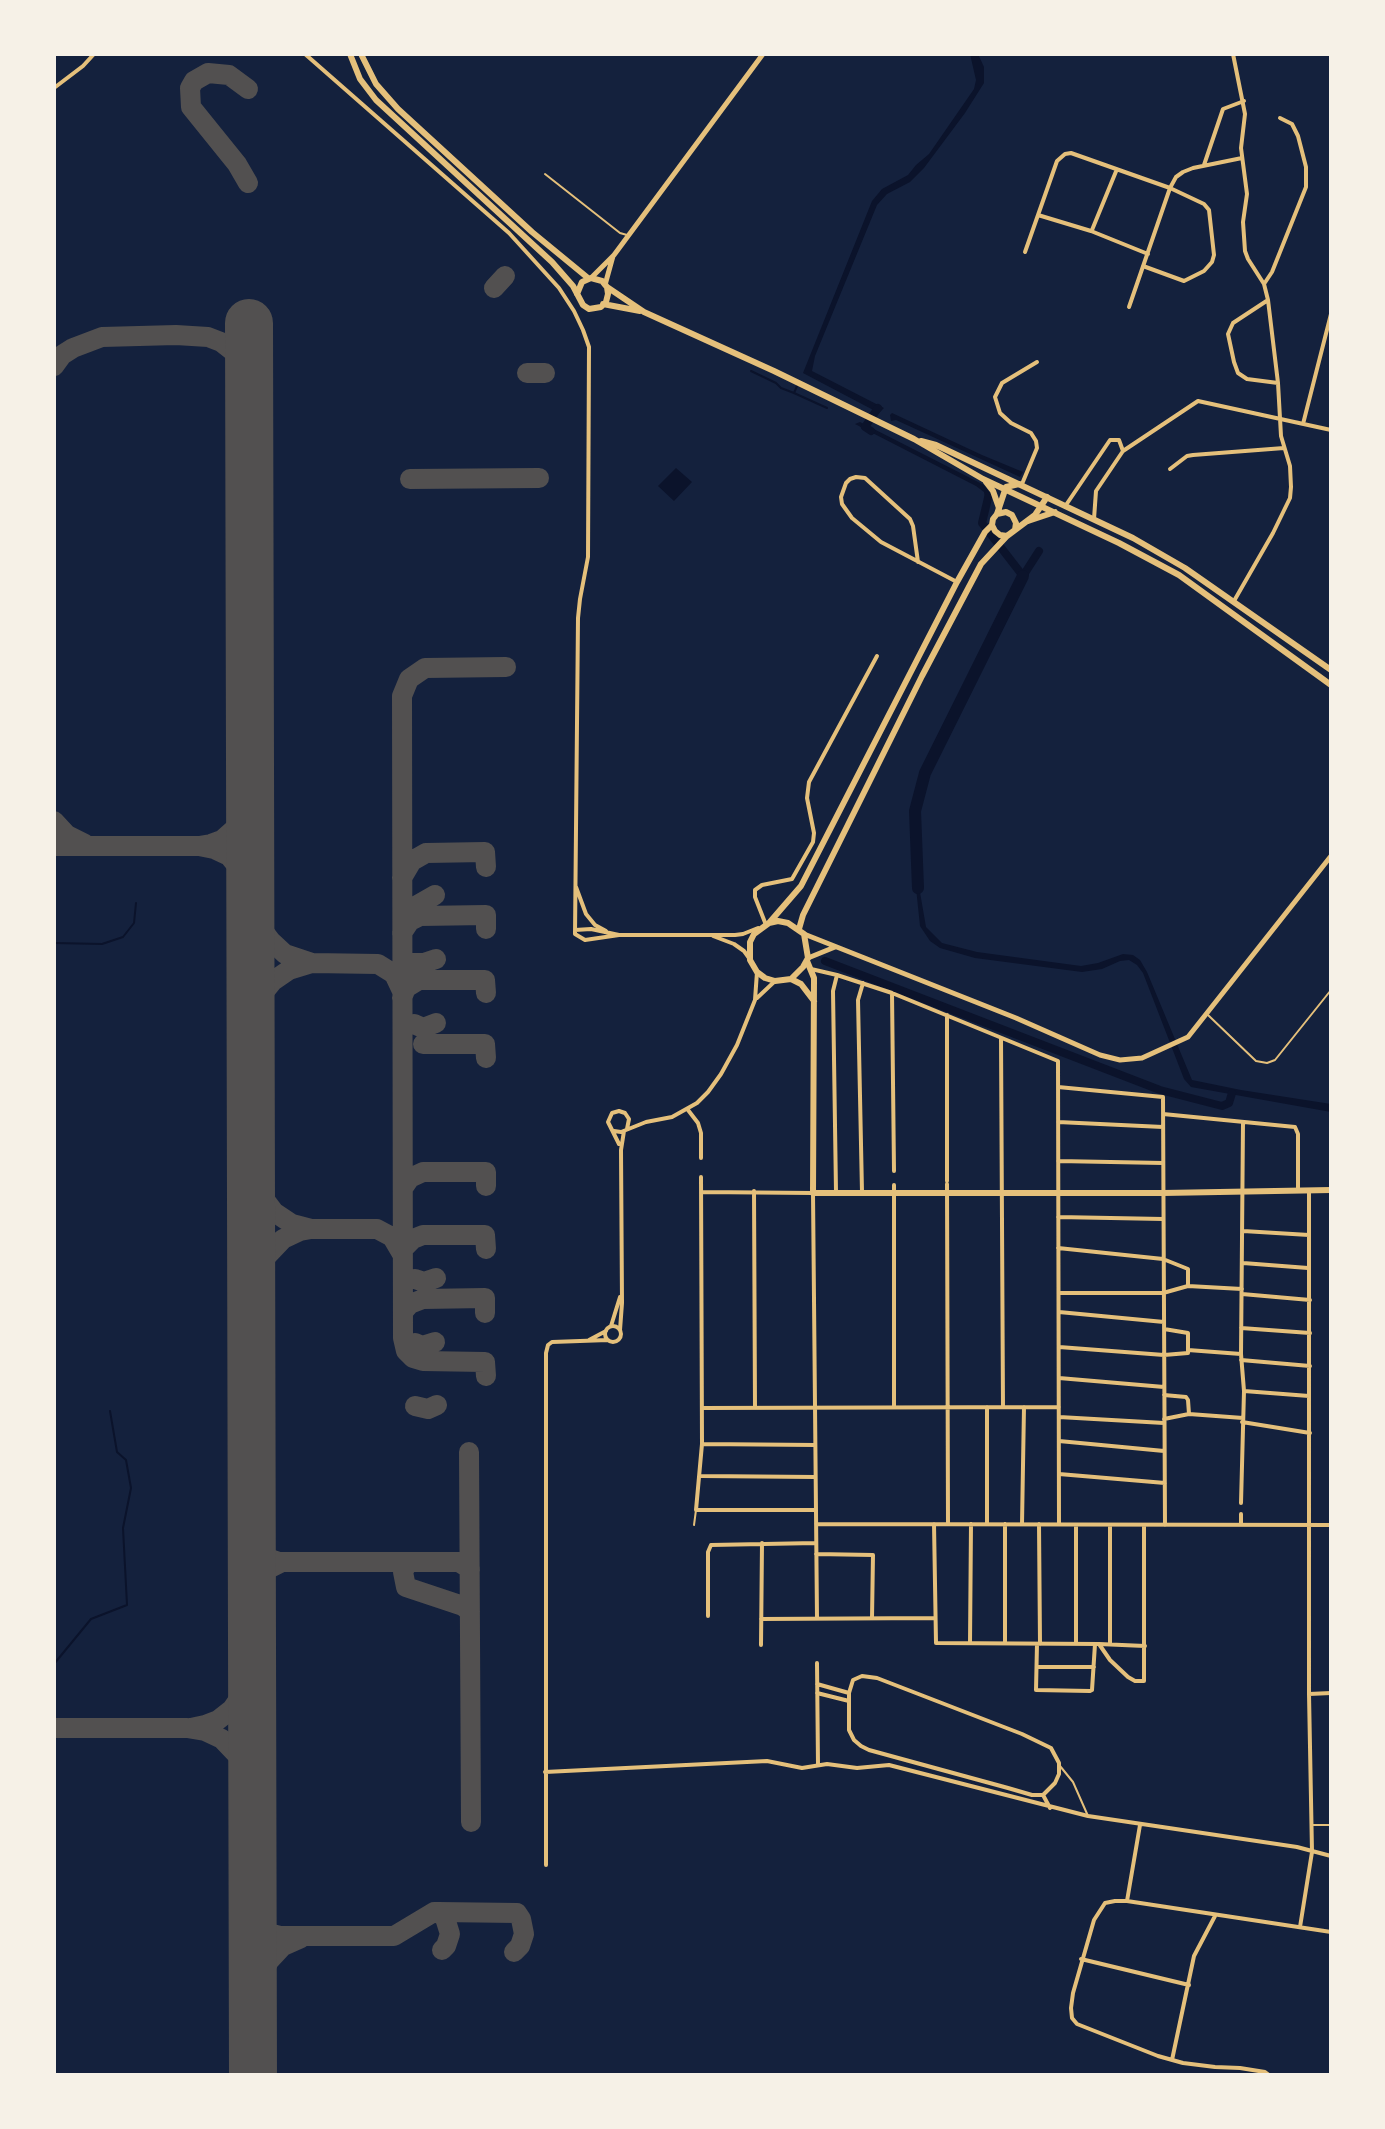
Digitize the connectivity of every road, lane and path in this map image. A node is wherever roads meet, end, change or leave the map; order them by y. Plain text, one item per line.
1 (94, 54) edge
2 (305, 54) edge
3 (350, 54) edge
4 (361, 54) edge
5 (763, 54) edge
6 (1233, 54) edge
7 (54, 88) edge
8 (1244, 101) junction
9 (1280, 118) dead end
10 (1242, 158) junction
11 (1204, 165) junction
12 (1117, 169) junction
13 (545, 174) dead end
14 (1170, 188) junction
15 (1038, 215) junction
16 (1091, 231) junction
17 (628, 236) junction
18 (1025, 252) dead end
19 (1148, 254) junction
20 (614, 255) junction
21 (1143, 266) junction
22 (589, 278) junction
23 (1264, 284) junction
24 (606, 286) junction
25 (577, 294) junction
26 (1268, 300) junction
27 (603, 304) junction
28 (1129, 307) dead end
29 (644, 312) junction
30 (1331, 314) edge
31 (1037, 362) dead end
32 (1278, 383) junction
33 (1279, 419) junction
34 (1303, 425) junction
35 (1331, 430) edge
36 (914, 439) junction
37 (1284, 448) junction
38 (1123, 451) junction
39 (1170, 469) dead end
40 (983, 479) junction
41 (1022, 483) junction
42 (1005, 489) junction
43 (1047, 497) junction
44 (1066, 505) junction
45 (1041, 506) junction
46 (998, 511) junction
47 (1055, 512) junction
48 (1094, 515) junction
49 (1028, 521) junction
50 (989, 528) junction
51 (1015, 530) junction
52 (1005, 538) junction
53 (918, 562) junction
54 (957, 582) junction
55 (1234, 601) junction
56 (877, 656) dead end
57 (1331, 670) edge
58 (1331, 685) edge
59 (1331, 856) edge
60 (574, 873) junction
61 (765, 925) junction
62 (607, 931) junction
63 (575, 932) junction
64 (802, 932) junction
65 (707, 934) junction
66 (619, 935) junction
67 (836, 946) junction
68 (750, 960) junction
69 (807, 960) junction
70 (811, 969) junction
71 (757, 972) junction
72 (837, 975) junction
73 (791, 979) junction
74 (775, 981) junction
75 (863, 983) junction
76 (1331, 990) edge
77 (892, 993) junction
78 (755, 1000) junction
79 (814, 1001) junction
80 (1207, 1014) junction
81 (947, 1015) junction
82 (1001, 1036) junction
83 (1058, 1087) junction
84 (688, 1110) junction
85 (1163, 1114) junction
86 (629, 1117) junction
87 (646, 1122) junction
88 (1058, 1122) junction
89 (1243, 1122) junction
90 (1163, 1127) junction
91 (626, 1130) junction
92 (614, 1131) junction
93 (621, 1150) junction
94 (701, 1158) dead end
95 (1058, 1161) junction
96 (1163, 1163) junction
97 (894, 1171) dead end
98 (701, 1177) dead end
99 (894, 1185) dead end
100 (1298, 1190) junction
101 (1309, 1190) junction
102 (1331, 1190) edge
103 (754, 1191) junction
104 (1243, 1191) junction
105 (701, 1192) junction
106 (813, 1193) junction
107 (1001, 1193) junction
108 (1058, 1193) junction
109 (1163, 1193) junction
110 (836, 1194) junction
111 (862, 1194) junction
112 (895, 1194) junction
113 (947, 1194) junction
114 (1058, 1217) junction
115 (1163, 1219) junction
116 (1243, 1231) junction
117 (1309, 1235) junction
118 (1058, 1248) junction
119 (1163, 1259) junction
120 (1243, 1263) junction
121 (1309, 1268) junction
122 (1188, 1286) junction
123 (1242, 1291) junction
124 (1059, 1293) junction
125 (1163, 1293) junction
126 (621, 1294) junction
127 (1310, 1300) junction
128 (1059, 1312) junction
129 (1164, 1322) junction
130 (611, 1326) junction
131 (1241, 1328) junction
132 (1164, 1329) junction
133 (620, 1330) junction
134 (606, 1331) junction
135 (1310, 1333) junction
136 (608, 1340) junction
137 (587, 1341) junction
138 (1059, 1347) junction
139 (1188, 1350) junction
140 (1164, 1355) junction
141 (1241, 1357) junction
142 (1310, 1366) junction
143 (1059, 1378) junction
144 (1164, 1387) junction
145 (1244, 1391) junction
146 (1164, 1395) junction
147 (1310, 1397) junction
148 (814, 1407) junction
149 (894, 1407) junction
150 (949, 1407) junction
151 (987, 1407) junction
152 (1003, 1407) junction
153 (1024, 1407) junction
154 (1059, 1407) junction
155 (702, 1408) junction
156 (755, 1408) junction
157 (1189, 1414) junction
158 (1059, 1417) junction
159 (1242, 1420) junction
160 (1164, 1421) junction
161 (1310, 1433) junction
162 (1059, 1441) junction
163 (702, 1444) junction
164 (815, 1445) junction
165 (1164, 1451) junction
166 (1059, 1474) junction
167 (701, 1476) junction
168 (815, 1477) junction
169 (1165, 1483) junction
170 (1241, 1503) dead end
171 (696, 1510) junction
172 (815, 1510) junction
173 (1241, 1514) dead end
174 (816, 1524) junction
175 (934, 1524) junction
176 (948, 1524) junction
177 (971, 1524) junction
178 (987, 1524) junction
179 (1005, 1524) junction
180 (1022, 1524) junction
181 (1039, 1524) junction
182 (1059, 1524) junction
183 (694, 1525) dead end
184 (1076, 1525) junction
185 (1110, 1525) junction
186 (1144, 1525) junction
187 (1165, 1525) junction
188 (1241, 1525) junction
189 (1309, 1525) junction
190 (1331, 1525) edge
191 (762, 1542) junction
192 (816, 1543) junction
193 (816, 1554) junction
194 (708, 1616) dead end
195 (817, 1618) junction
196 (872, 1618) junction
197 (935, 1618) junction
198 (761, 1619) junction
199 (970, 1643) junction
200 (1005, 1643) junction
201 (1039, 1644) junction
202 (1076, 1644) junction
203 (1097, 1644) junction
204 (1110, 1644) junction
205 (761, 1645) dead end
206 (1145, 1646) junction
207 (817, 1663) dead end
208 (1037, 1667) junction
209 (1094, 1667) junction
210 (817, 1684) junction
211 (817, 1693) junction
212 (849, 1693) junction
213 (1331, 1693) edge
214 (1309, 1694) junction
215 (849, 1701) junction
216 (818, 1765) junction
217 (1059, 1766) junction
218 (545, 1772) junction
219 (1043, 1795) junction
220 (1050, 1808) junction
221 (1088, 1816) junction
222 (1140, 1825) junction
223 (1311, 1825) junction
224 (1331, 1825) edge
225 (1312, 1852) junction
226 (1331, 1856) edge
227 (546, 1865) dead end
228 (1127, 1901) junction
229 (1215, 1916) junction
230 (1300, 1927) junction
231 (1331, 1932) edge
232 (1081, 1959) junction
233 (1189, 1985) junction
234 (1172, 2060) junction
235 (1269, 2075) edge

1 - 7 street
2 - 60 street
3 - 25 main road
4 - 22 main road
5 - 17 street
6 - 8 street
8 - 10 street
8 - 11 street
9 - 23 street
10 - 11 street
10 - 23 street
11 - 14 street
12 - 14 street
12 - 15 street
12 - 16 street
13 - 17 lane
14 - 19 street
14 - 21 street
15 - 16 street
15 - 18 street
16 - 19 street
17 - 20 street
19 - 21 street
20 - 22 street
20 - 24 street
21 - 28 street
22 - 24 main road
22 - 25 main road
23 - 26 street
24 - 27 main road
24 - 29 main road
25 - 27 main road
26 - 32 street
26 - 32 street
27 - 29 main road
29 - 36 main road
30 - 34 street
31 - 41 street
32 - 33 street
33 - 34 street
33 - 37 street
33 - 38 street
34 - 35 street
36 - 40 main road
36 - 41 main road
37 - 39 street
37 - 55 street
38 - 44 street
38 - 48 street
40 - 42 main road
40 - 46 main road
41 - 42 main road
41 - 43 main road
42 - 45 main road
42 - 46 main road
43 - 44 main road
43 - 45 main road
44 - 48 main road
45 - 47 main road
45 - 49 main road
46 - 50 main road
46 - 51 main road
47 - 49 main road
47 - 58 main road
48 - 55 main road
49 - 51 main road
50 - 52 main road
50 - 54 main road
51 - 52 main road
52 - 64 main road
53 - 53 street
53 - 54 street
54 - 61 main road
55 - 57 main road
56 - 61 street
59 - 80 street
60 - 62 street
60 - 63 street
61 - 64 main road
61 - 65 street
61 - 68 main road
62 - 63 street
62 - 66 street
63 - 66 street
64 - 67 street
64 - 69 main road
65 - 66 street
65 - 68 street
67 - 69 street
67 - 80 street
68 - 71 main road
69 - 70 main road
69 - 73 main road
70 - 72 street
70 - 79 main road
71 - 74 main road
71 - 78 street
72 - 75 street
72 - 110 street
73 - 74 main road
73 - 79 main road
74 - 78 street
75 - 77 street
75 - 111 street
76 - 80 lane
77 - 81 street
77 - 97 street
78 - 84 street
79 - 106 main road
81 - 82 street
81 - 113 street
82 - 83 street
82 - 107 street
83 - 85 street
83 - 88 street
84 - 87 street
84 - 94 street
85 - 89 street
85 - 90 street
86 - 87 street
86 - 91 street
86 - 92 street
87 - 91 street
88 - 90 street
88 - 95 street
89 - 100 street
89 - 104 street
90 - 96 street
91 - 92 street
91 - 93 street
92 - 93 street
93 - 126 street
95 - 96 street
95 - 108 street
96 - 109 street
98 - 105 street
99 - 112 street
100 - 101 main road
100 - 104 main road
101 - 102 main road
101 - 117 street
103 - 105 street
103 - 106 street
103 - 156 street
104 - 109 main road
104 - 116 street
105 - 155 street
106 - 110 main road
106 - 148 street
107 - 108 main road
107 - 113 main road
107 - 152 street
108 - 109 main road
108 - 114 street
109 - 115 street
110 - 111 main road
111 - 112 main road
112 - 113 main road
112 - 149 street
113 - 150 street
114 - 115 street
114 - 118 street
115 - 119 street
116 - 117 street
116 - 120 street
117 - 121 street
118 - 119 street
118 - 124 street
119 - 122 street
119 - 125 street
120 - 121 street
120 - 123 street
121 - 127 street
122 - 123 street
122 - 125 street
123 - 127 street
123 - 131 street
124 - 125 street
124 - 128 street
125 - 129 street
126 - 130 street
126 - 133 street
127 - 135 street
128 - 129 street
128 - 138 street
129 - 132 street
130 - 133 street
130 - 134 street
131 - 135 street
131 - 141 street
132 - 139 street
132 - 140 street
133 - 136 street
134 - 136 street
134 - 137 street
135 - 142 street
136 - 137 street
137 - 218 street
138 - 140 street
138 - 143 street
139 - 140 street
139 - 141 street
140 - 144 street
141 - 142 street
141 - 145 street
142 - 147 street
143 - 144 street
143 - 154 street
144 - 146 street
145 - 147 street
145 - 159 street
146 - 157 street
146 - 160 street
147 - 161 street
148 - 149 street
148 - 156 street
148 - 164 street
149 - 150 street
150 - 151 street
150 - 176 street
151 - 152 street
151 - 178 street
152 - 153 street
153 - 154 street
153 - 180 street
154 - 158 street
155 - 156 street
155 - 163 street
157 - 159 street
157 - 160 street
158 - 160 street
158 - 162 street
159 - 161 street
159 - 170 street
160 - 165 street
161 - 189 street
162 - 165 street
162 - 166 street
163 - 164 street
163 - 167 street
164 - 168 street
165 - 169 street
166 - 169 street
166 - 182 street
167 - 168 street
167 - 171 street
168 - 172 street
169 - 187 street
171 - 172 street
171 - 183 lane
172 - 174 street
173 - 188 street
174 - 175 street
174 - 192 street
175 - 176 street
175 - 197 street
176 - 177 street
177 - 178 street
177 - 199 street
178 - 179 street
179 - 180 street
179 - 200 street
180 - 181 street
181 - 182 street
181 - 201 street
182 - 184 street
184 - 185 street
184 - 202 street
185 - 186 street
185 - 204 street
186 - 187 street
186 - 206 street
187 - 188 street
188 - 189 street
189 - 190 street
189 - 214 street
191 - 192 street
191 - 194 street
191 - 198 street
192 - 193 street
193 - 195 street
193 - 196 street
195 - 196 street
195 - 198 street
196 - 197 street
197 - 199 street
198 - 205 street
199 - 200 street
200 - 201 street
201 - 202 street
201 - 208 street
202 - 203 street
203 - 204 street
203 - 206 street
203 - 209 street
204 - 206 street
207 - 210 street
208 - 209 street
208 - 209 street
210 - 211 street
210 - 212 street
211 - 215 street
211 - 216 street
212 - 215 street
212 - 217 street
213 - 214 street
214 - 223 street
215 - 219 street
216 - 218 street
216 - 220 street
217 - 219 street
217 - 221 lane
218 - 227 street
219 - 220 street
220 - 221 street
221 - 222 street
222 - 225 street
222 - 228 street
223 - 224 lane
223 - 225 street
225 - 226 street
225 - 230 street
228 - 229 street
228 - 232 street
229 - 230 street
229 - 233 street
230 - 231 street
232 - 233 street
232 - 234 street
233 - 234 street
234 - 235 street

